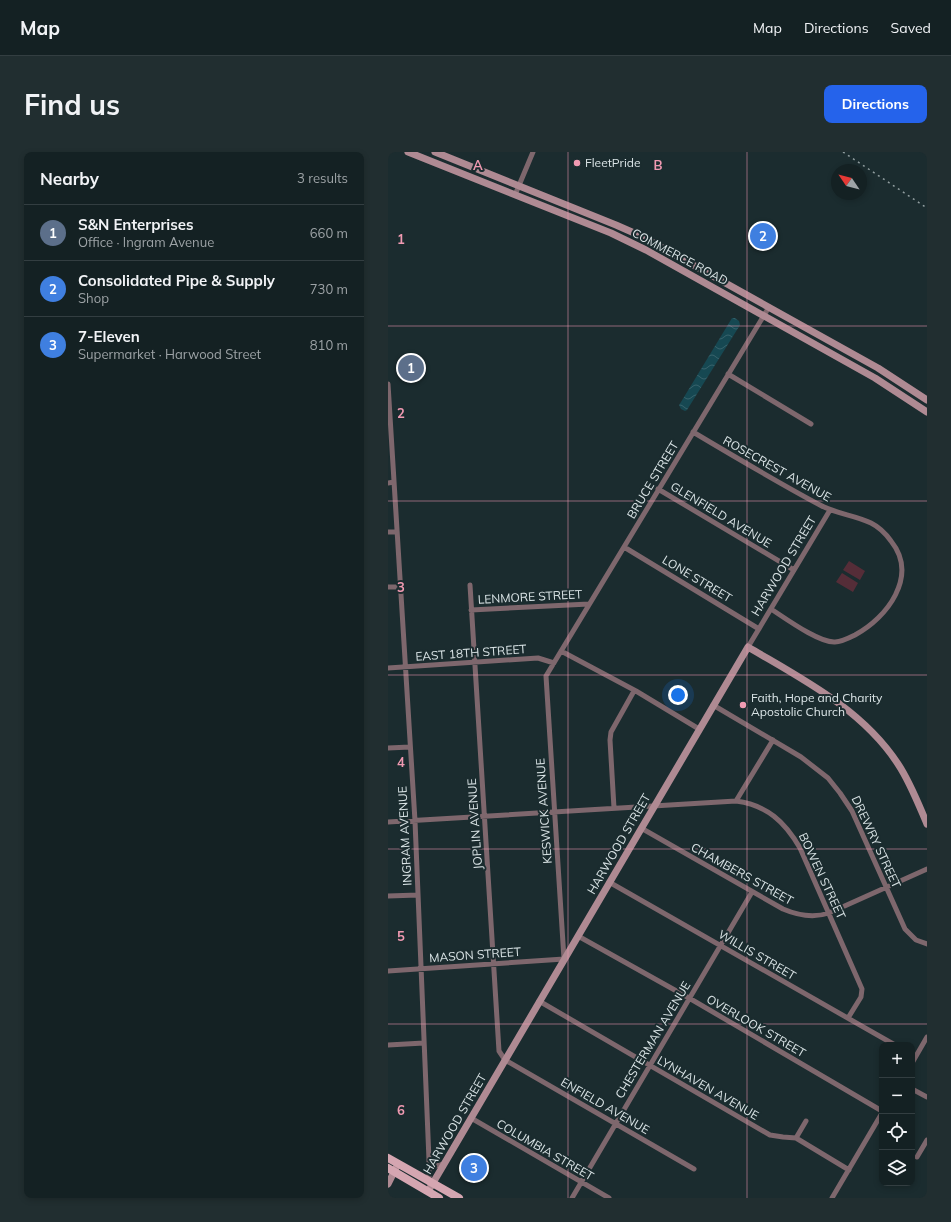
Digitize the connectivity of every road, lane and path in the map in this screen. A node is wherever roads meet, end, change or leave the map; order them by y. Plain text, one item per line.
1 (408, 152) edge
2 (435, 152) edge
3 (533, 152) edge
4 (519, 185) junction
5 (515, 195) junction
6 (769, 306) junction
7 (763, 315) junction
8 (728, 374) junction
9 (388, 384) edge
10 (927, 400) edge
11 (927, 412) edge
12 (811, 424) dead end
13 (693, 432) junction
14 (394, 482) junction
15 (388, 483) edge
16 (658, 489) junction
17 (830, 510) junction
18 (388, 532) edge
19 (396, 532) junction
20 (624, 547) junction
21 (794, 570) junction
22 (470, 585) dead end
23 (400, 586) junction
24 (388, 587) edge
25 (589, 604) junction
26 (771, 609) junction
27 (471, 610) junction
28 (759, 629) junction
29 (748, 647) junction
30 (561, 651) junction
31 (475, 662) junction
32 (554, 663) junction
33 (405, 667) junction
34 (388, 668) edge
35 (634, 691) junction
36 (713, 705) junction
37 (699, 729) junction
38 (772, 740) junction
39 (410, 747) junction
40 (388, 748) edge
41 (736, 801) junction
42 (654, 806) junction
43 (614, 808) junction
44 (554, 812) junction
45 (485, 816) junction
46 (415, 821) junction
47 (388, 822) edge
48 (927, 824) edge
49 (641, 828) junction
50 (927, 869) edge
51 (609, 882) junction
52 (886, 887) junction
53 (752, 892) junction
54 (418, 895) junction
55 (388, 896) edge
56 (829, 913) junction
57 (578, 936) junction
58 (927, 944) edge
59 (721, 945) junction
60 (564, 959) junction
61 (494, 964) junction
62 (421, 969) junction
63 (388, 971) edge
64 (689, 998) junction
65 (539, 1002) junction
66 (848, 1018) junction
67 (927, 1037) edge
68 (424, 1042) junction
69 (890, 1042) edge
70 (388, 1045) edge
71 (915, 1055) edge
72 (505, 1060) junction
73 (649, 1066) junction
74 (915, 1091) edge
75 (927, 1097) edge
76 (879, 1110) edge
77 (881, 1114) edge
78 (471, 1118) junction
79 (806, 1121) dead end
80 (615, 1124) junction
81 (796, 1138) junction
82 (927, 1140) edge
83 (917, 1157) dead end
84 (388, 1158) edge
85 (429, 1160) junction
86 (398, 1164) junction
87 (444, 1164) junction
88 (694, 1169) dead end
89 (391, 1170) edge
90 (849, 1170) junction
91 (431, 1182) junction
92 (581, 1182) junction
93 (388, 1184) edge
94 (428, 1192) junction
95 (439, 1198) edge
96 (459, 1198) edge
97 (572, 1198) edge
98 (609, 1198) edge
99 (832, 1198) edge

1 - 5 main road, COMMERCE ROAD
2 - 4 main road, COMMERCE ROAD
3 - 4 street
4 - 5 street
4 - 6 main road, COMMERCE ROAD
5 - 7 main road, COMMERCE ROAD
6 - 7 street, BRUCE STREET
6 - 10 main road, COMMERCE ROAD
7 - 8 street, BRUCE STREET
7 - 11 main road, COMMERCE ROAD
8 - 12 street
8 - 13 street, BRUCE STREET
9 - 14 street, INGRAM AVENUE
13 - 16 street, BRUCE STREET
13 - 17 street, ROSECREST AVENUE
14 - 15 street
14 - 19 street, INGRAM AVENUE
16 - 20 street, BRUCE STREET
16 - 21 street, GLENFIELD AVENUE
17 - 21 street, HARWOOD STREET
17 - 26 street, ROSECREST AVENUE
18 - 19 street
19 - 23 street, INGRAM AVENUE
20 - 25 street, BRUCE STREET
20 - 28 street, LONE STREET
21 - 26 street, HARWOOD STREET
22 - 27 street, JOPLIN AVENUE
23 - 24 street
23 - 33 street, INGRAM AVENUE
25 - 27 street, LENMORE STREET
25 - 30 street, BRUCE STREET
26 - 28 street, HARWOOD STREET
27 - 31 street, JOPLIN AVENUE
28 - 29 street, HARWOOD STREET
29 - 36 main road, HARWOOD STREET
29 - 48 main road
30 - 32 street, BRUCE STREET
30 - 35 street
31 - 32 street, EAST 18TH STREET
31 - 33 street, EAST 18TH STREET
31 - 45 street, JOPLIN AVENUE
32 - 44 street, KESWICK AVENUE
33 - 34 street, EAST 18TH STREET
33 - 39 street, INGRAM AVENUE
35 - 37 street
35 - 43 street
36 - 37 main road, HARWOOD STREET
36 - 38 street, DREWRY STREET
37 - 42 main road, HARWOOD STREET
38 - 41 street
38 - 52 street, DREWRY STREET
39 - 40 street
39 - 46 street, INGRAM AVENUE
41 - 42 street, BOWEN STREET
41 - 56 street, BOWEN STREET
42 - 43 street, BOWEN STREET
42 - 49 main road, HARWOOD STREET
43 - 44 street, BOWEN STREET
44 - 45 street, BOWEN STREET
44 - 60 street, KESWICK AVENUE
45 - 46 street, BOWEN STREET
45 - 61 street, JOPLIN AVENUE
46 - 47 street, BOWEN STREET
46 - 54 street, INGRAM AVENUE
49 - 51 main road, HARWOOD STREET
49 - 53 street, CHAMBERS STREET
50 - 52 street, CHAMBERS STREET
51 - 57 main road, HARWOOD STREET
51 - 59 street, WILLIS STREET
52 - 56 street, CHAMBERS STREET
52 - 58 street, DREWRY STREET
53 - 56 street, CHAMBERS STREET
53 - 59 street, CHESTERMAN AVENUE
54 - 55 street
54 - 62 street, INGRAM AVENUE
56 - 66 street, BOWEN STREET
57 - 60 main road, HARWOOD STREET
57 - 64 street, OVERLOOK STREET
59 - 64 street, CHESTERMAN AVENUE
59 - 66 street, WILLIS STREET
60 - 61 street, MASON STREET
60 - 65 main road, HARWOOD STREET
61 - 62 street, MASON STREET
61 - 72 street, JOPLIN AVENUE
62 - 63 street, MASON STREET
62 - 68 street, INGRAM AVENUE
64 - 73 street, CHESTERMAN AVENUE
64 - 76 street, OVERLOOK STREET
65 - 72 main road, HARWOOD STREET
65 - 73 street, LYNHAVEN AVENUE
66 - 69 street, WILLIS STREET
67 - 71 street
68 - 70 street
68 - 85 street, INGRAM AVENUE
72 - 78 main road, HARWOOD STREET
72 - 80 street, ENFIELD AVENUE
73 - 80 street, CHESTERMAN AVENUE
73 - 81 street, LYNHAVEN AVENUE
74 - 75 street
77 - 90 street
78 - 87 main road, HARWOOD STREET
78 - 92 street, COLUMBIA STREET
79 - 81 street
80 - 88 street, ENFIELD AVENUE
80 - 92 street, CHESTERMAN AVENUE
81 - 90 street, LYNHAVEN AVENUE
82 - 83 street
84 - 86 main road
85 - 87 street
85 - 91 street, INGRAM AVENUE
86 - 89 main road
86 - 91 main road
87 - 91 main road, HARWOOD STREET
89 - 93 main road
89 - 94 main road
90 - 99 street
91 - 94 main road, HARWOOD STREET
91 - 96 main road
92 - 97 street, CHESTERMAN AVENUE
92 - 98 street, COLUMBIA STREET
94 - 95 main road

